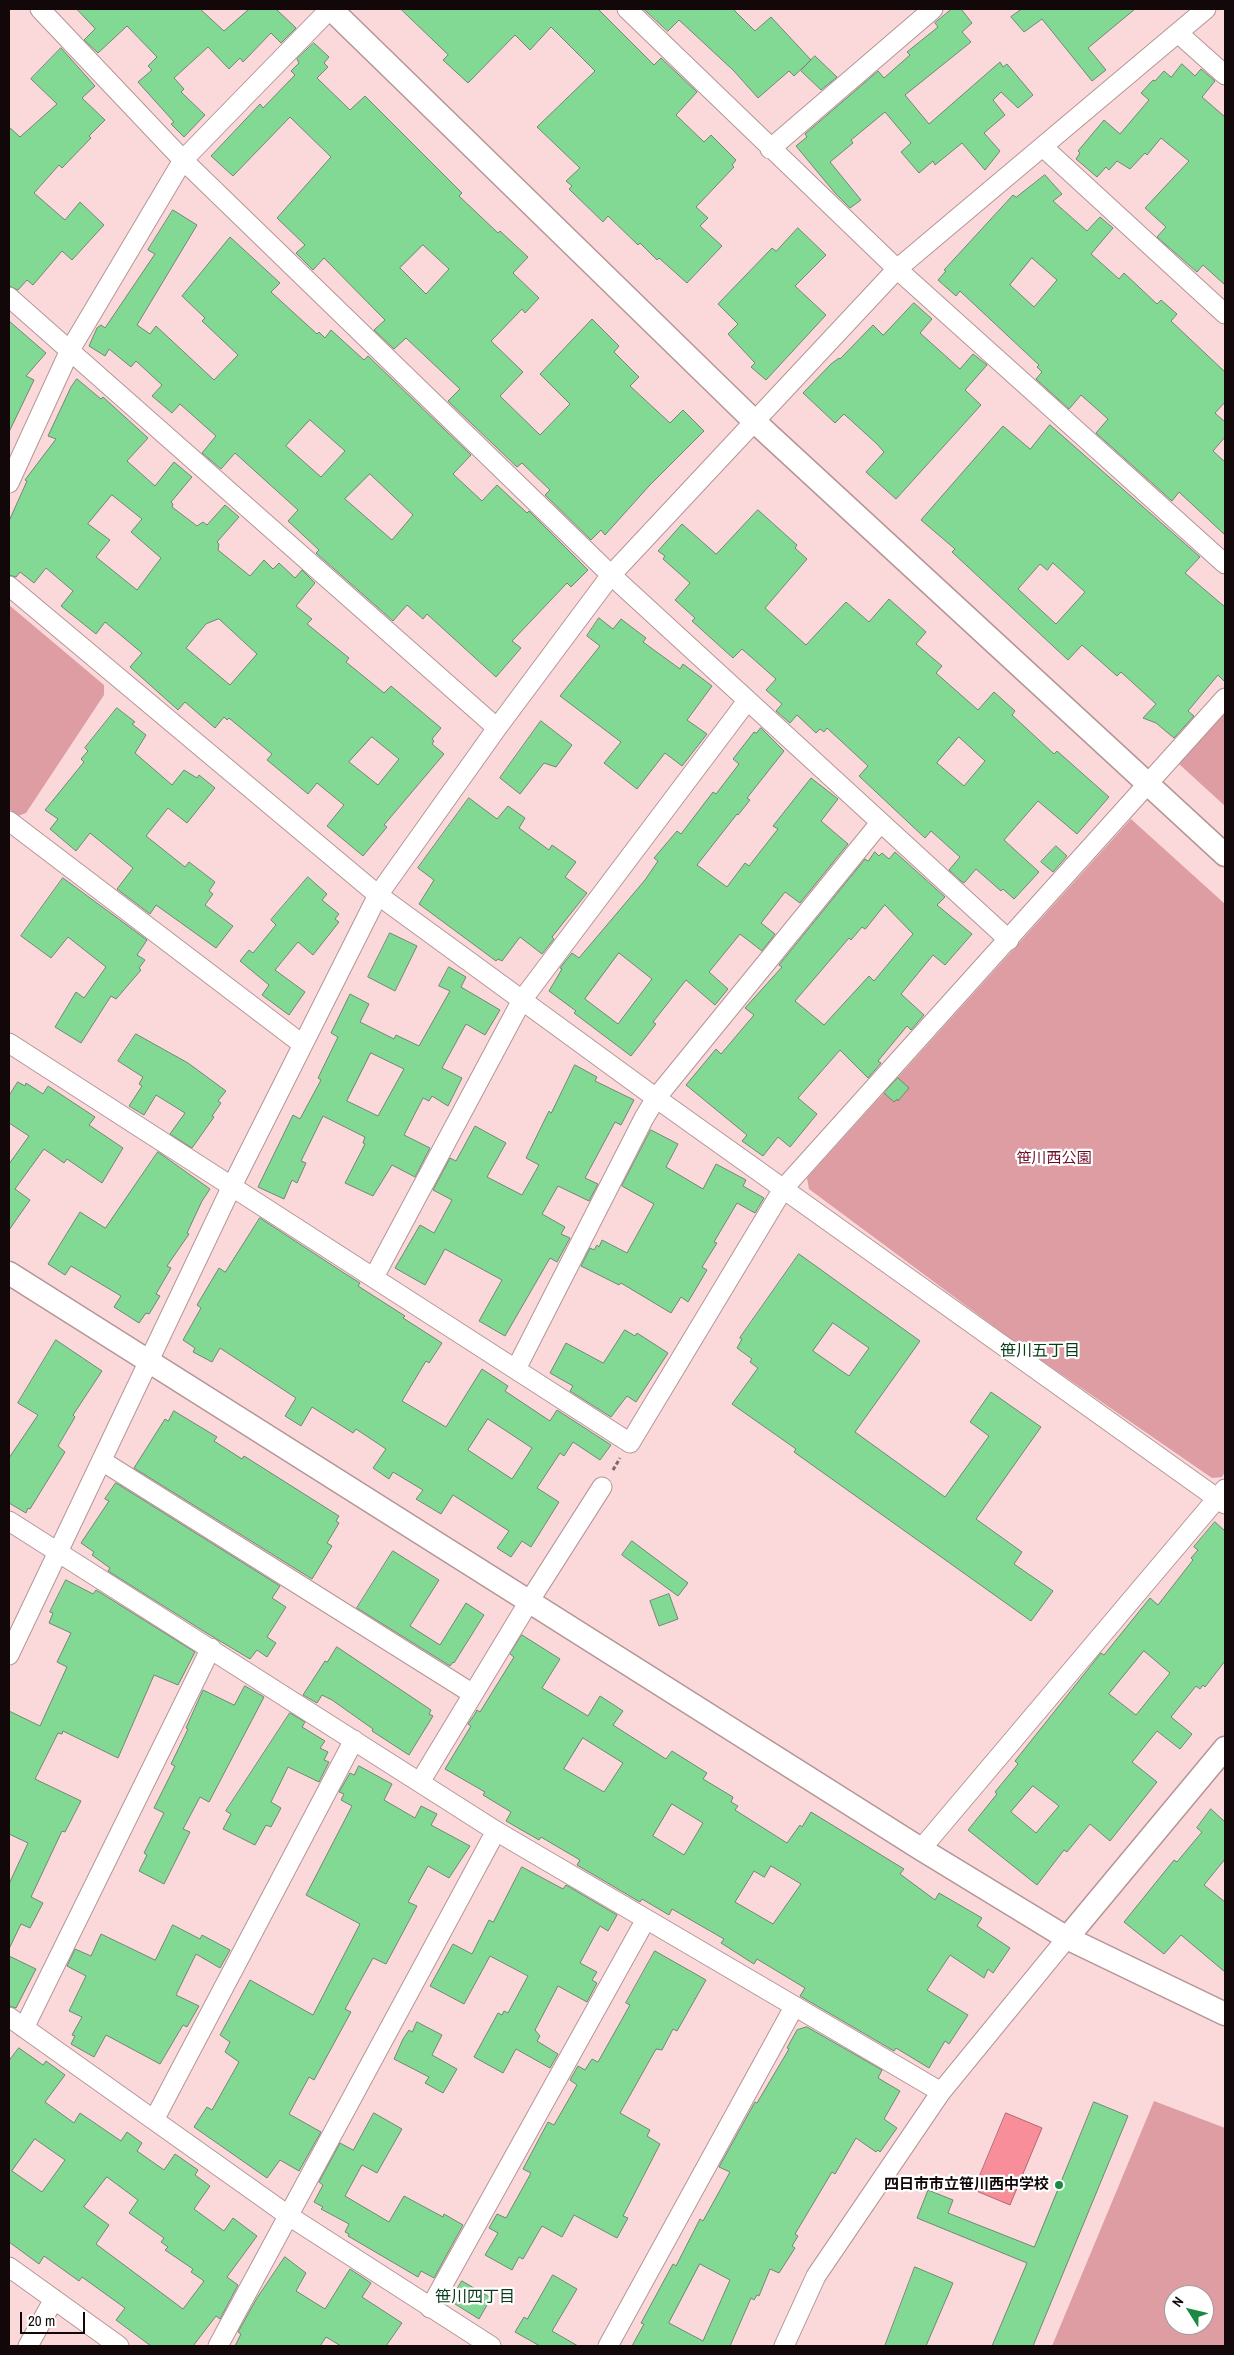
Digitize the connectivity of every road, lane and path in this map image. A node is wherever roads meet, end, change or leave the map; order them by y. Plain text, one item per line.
1 (40, 9) edge
2 (331, 9) edge
3 (627, 9) edge
4 (1206, 9) edge
5 (922, 12) edge
6 (1178, 33) junction
7 (1225, 75) edge
8 (1043, 147) junction
9 (770, 149) junction
10 (183, 160) junction
11 (897, 269) junction
12 (9, 297) edge
13 (1225, 314) edge
14 (70, 350) junction
15 (754, 422) junction
16 (9, 483) edge
17 (1225, 564) edge
18 (611, 575) junction
19 (9, 586) edge
20 (1225, 698) edge
21 (747, 701) junction
22 (497, 728) junction
23 (1147, 784) junction
24 (9, 821) edge
25 (880, 823) junction
26 (1225, 855) edge
27 (378, 895) junction
28 (1009, 940) junction
29 (522, 1000) junction
30 (9, 1044) edge
31 (302, 1044) junction
32 (656, 1098) junction
33 (232, 1186) junction
34 (783, 1189) junction
35 (9, 1273) edge
36 (374, 1277) junction
37 (150, 1361) junction
38 (516, 1369) junction
39 (630, 1443) junction
40 (102, 1461) junction
41 (602, 1487) joint
42 (1223, 1497) edge
43 (9, 1520) edge
44 (58, 1551) junction
45 (530, 1600) junction
46 (211, 1648) junction
47 (9, 1655) edge
48 (473, 1694) junction
49 (354, 1740) junction
50 (1225, 1748) edge
51 (420, 1782) junction
52 (496, 1831) junction
53 (921, 1849) junction
54 (645, 1920) junction
55 (1067, 1938) junction
56 (794, 2007) junction
57 (1225, 2014) edge
58 (16, 2022) edge
59 (941, 2092) junction
60 (154, 2120) junction
61 (289, 2216) junction
62 (9, 2267) edge
63 (54, 2299) junction
64 (430, 2308) junction
65 (28, 2346) edge
66 (119, 2346) edge
67 (218, 2346) edge
68 (491, 2346) edge
69 (608, 2346) edge
70 (784, 2346) edge

1 - 10 street
2 - 10 street
2 - 15 street
3 - 9 street
4 - 6 street
5 - 9 street
6 - 7 street
6 - 8 street
8 - 11 street
8 - 13 street
9 - 11 street
10 - 14 street
10 - 18 street
11 - 15 street
11 - 17 street
12 - 14 street
14 - 16 street
14 - 22 street
15 - 18 street
15 - 23 street
18 - 21 street
18 - 22 street
19 - 27 street
20 - 23 street
21 - 25 street
21 - 29 street
22 - 27 street
23 - 26 street
23 - 28 street
24 - 31 street
25 - 28 street
25 - 32 street
27 - 29 street
27 - 31 street
28 - 34 street
29 - 32 street
29 - 36 street
30 - 33 street
31 - 33 street
32 - 34 street
32 - 38 street
33 - 36 street
33 - 37 street
34 - 39 street
34 - 42 street
35 - 37 street
36 - 38 street
37 - 40 street
37 - 45 street
38 - 39 street
39 - 41 path
40 - 44 street
40 - 48 street
41 - 45 street
42 - 53 street
43 - 44 street
44 - 46 street
44 - 47 street
45 - 48 street
45 - 53 street
46 - 49 street
46 - 58 street
48 - 51 street
49 - 51 street
49 - 60 street
50 - 55 street
51 - 52 street
52 - 54 street
52 - 61 street
53 - 55 street
54 - 56 street
54 - 64 street
55 - 57 street
55 - 59 street
56 - 59 street
56 - 69 street
58 - 60 street
59 - 70 street
60 - 61 street
61 - 64 street
61 - 67 street
62 - 63 street
63 - 65 street
63 - 66 street
64 - 68 street

